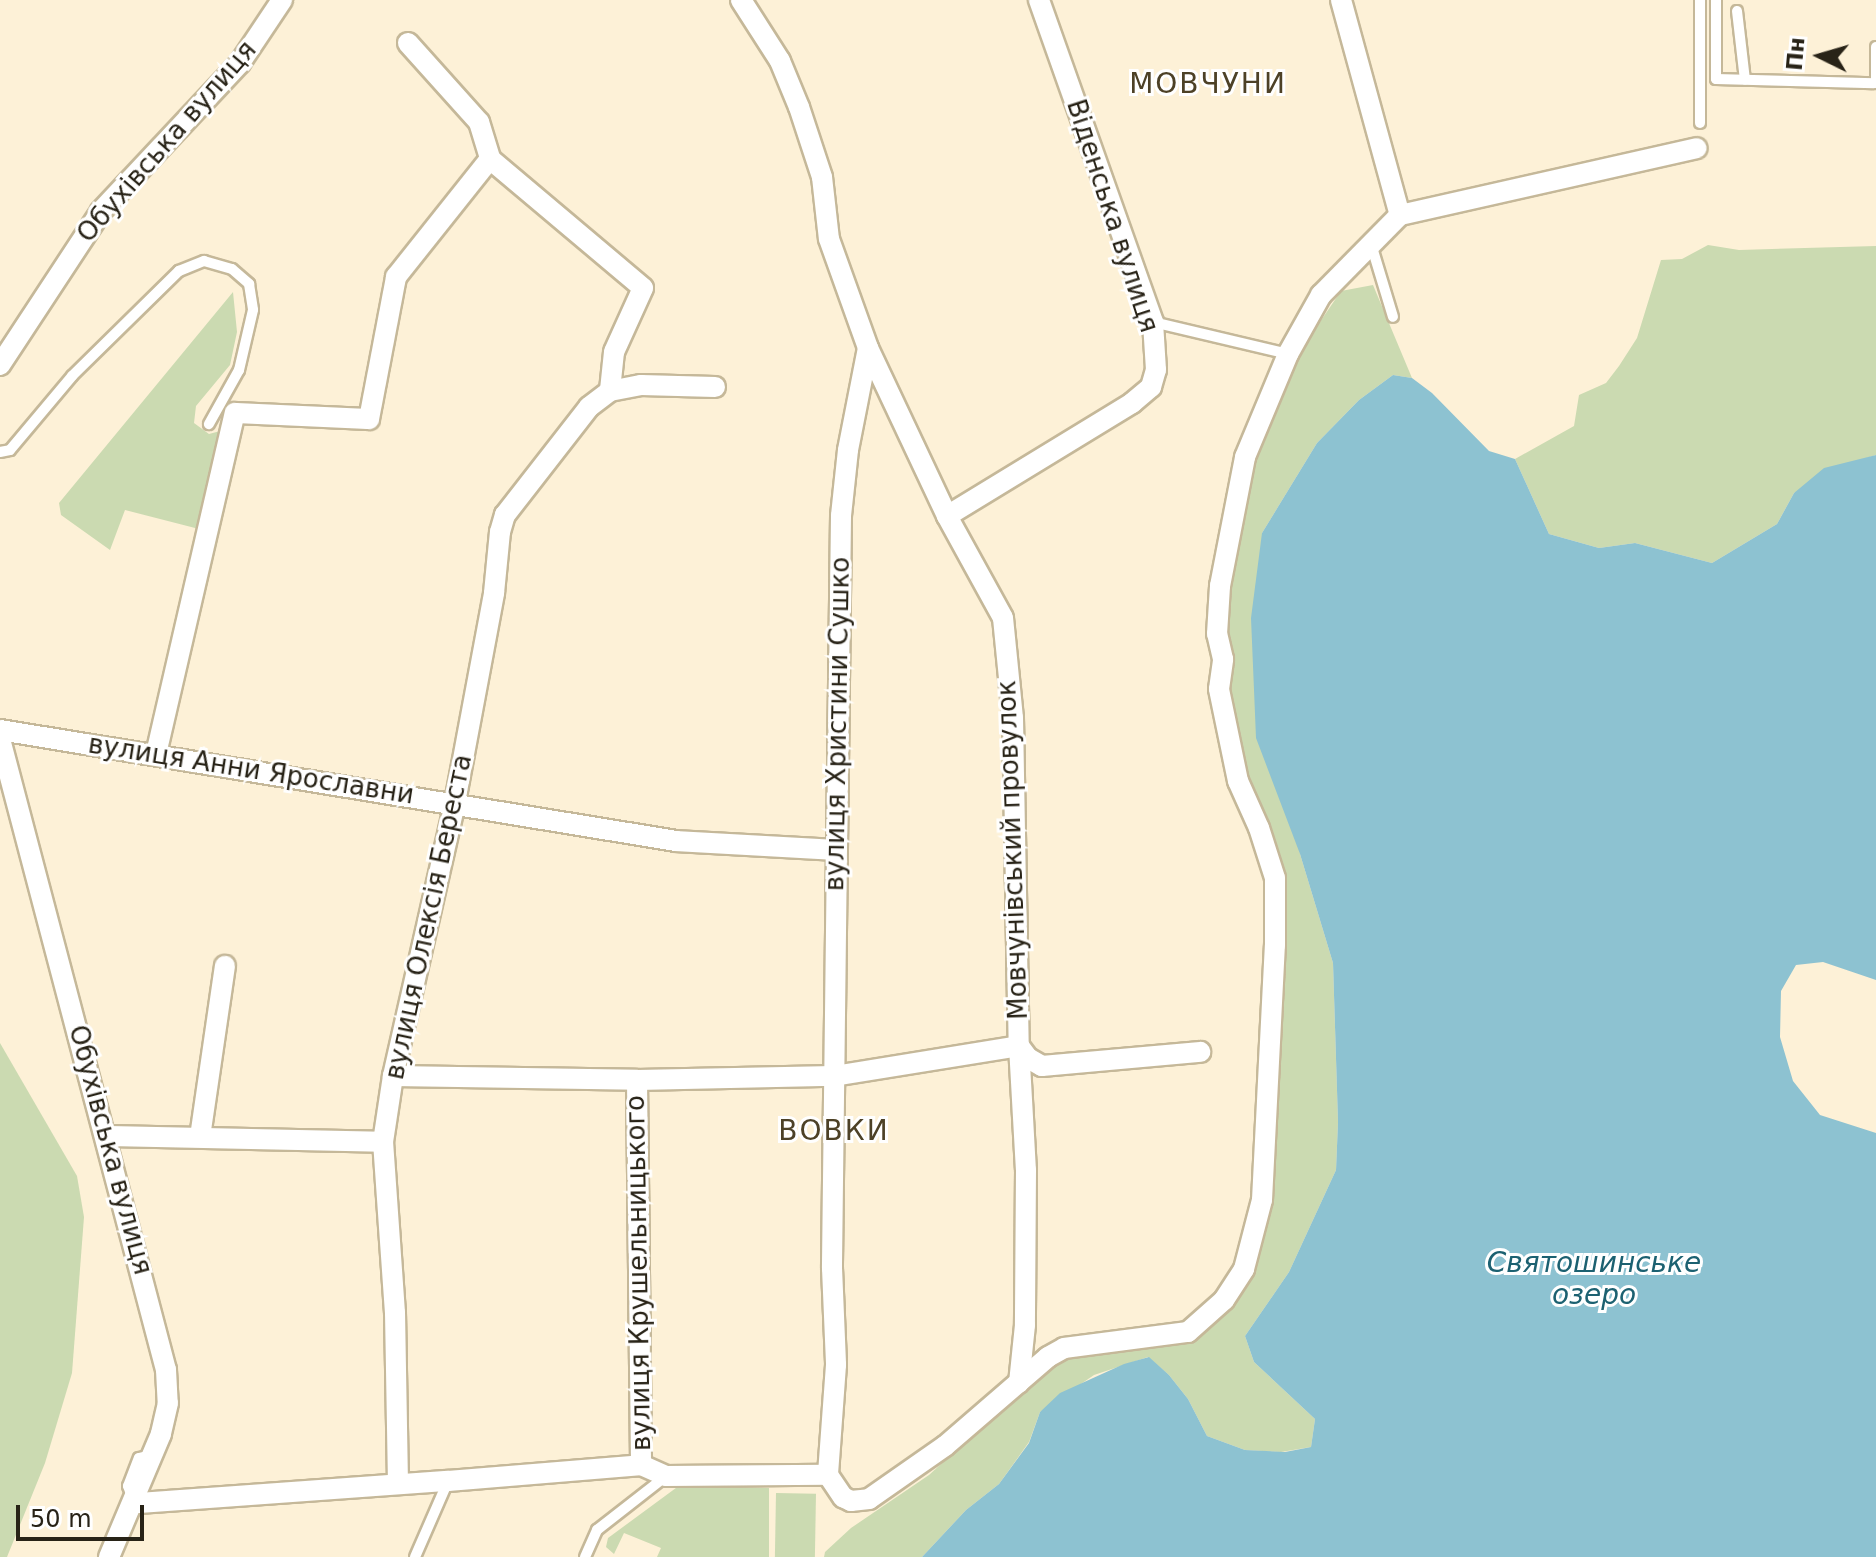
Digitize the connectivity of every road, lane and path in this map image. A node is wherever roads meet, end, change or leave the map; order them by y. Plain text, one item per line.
1 (282, 0) edge
2 (741, 0) edge
3 (1039, 0) edge
4 (1341, 0) edge
5 (1700, 0) edge
6 (1716, 0) edge
7 (1737, 11) dead end
8 (408, 43) dead end
9 (1876, 47) edge
10 (1745, 80) junction
11 (1875, 83) edge
12 (1700, 123) dead end
13 (1697, 148) dead end
14 (490, 159) junction
15 (1400, 215) junction
16 (1371, 244) junction
17 (1393, 317) dead end
18 (1153, 322) junction
19 (868, 348) junction
20 (1288, 354) junction
21 (0, 365) edge
22 (715, 387) dead end
23 (610, 391) junction
24 (227, 410) junction
25 (209, 424) dead end
26 (0, 452) edge
27 (947, 516) junction
28 (0, 730) edge
29 (0, 739) edge
30 (156, 754) junction
31 (455, 802) junction
32 (836, 850) junction
33 (225, 966) dead end
34 (1019, 1046) junction
35 (1200, 1052) dead end
36 (393, 1076) junction
37 (834, 1076) junction
38 (637, 1080) junction
39 (107, 1136) junction
40 (200, 1137) junction
41 (383, 1142) junction
42 (1019, 1383) junction
43 (641, 1465) junction
44 (828, 1475) junction
45 (666, 1476) junction
46 (448, 1481) junction
47 (398, 1484) junction
48 (134, 1500) junction
49 (109, 1557) edge
50 (415, 1557) edge
51 (585, 1557) edge

1 - 21 street, Обухівська вулиця
2 - 19 street
3 - 18 street, Віденська вулиця
4 - 15 street
5 - 12 lane
6 - 10 lane
7 - 10 lane
8 - 14 street
9 - 11 lane
10 - 11 lane
13 - 15 street
14 - 23 street
14 - 24 street
15 - 16 street
16 - 17 lane
16 - 20 street
18 - 20 lane
18 - 27 street, Віденська вулиця
19 - 27 street, Мовчунівський провулок
19 - 32 street, вулиця Христини Сушко
20 - 42 street
22 - 23 street
23 - 31 street, вулиця Олексія Береста
24 - 25 lane
24 - 26 lane
24 - 30 street
27 - 34 street, Мовчунівський провулок
28 - 30 street, вулиця Анни Ярославни
29 - 39 street, Обухівська вулиця
30 - 31 street, вулиця Анни Ярославни
31 - 32 street, вулиця Анни Ярославни
31 - 36 street, вулиця Олексія Береста
32 - 37 street, вулиця Христини Сушко
33 - 40 street
34 - 35 street
34 - 37 street
34 - 42 street, Мовчунівський провулок
36 - 38 street
36 - 41 street, вулиця Олексія Береста
37 - 38 street
37 - 44 street, вулиця Христини Сушко
38 - 43 street, вулиця Крушельницького
39 - 40 street
39 - 48 street, Обухівська вулиця
40 - 41 street
41 - 47 street, вулиця Олексія Береста
42 - 44 street
43 - 45 street
43 - 46 street
44 - 45 street
45 - 51 lane
46 - 47 street
46 - 50 lane
47 - 48 street
48 - 49 street, Обухівська вулиця

